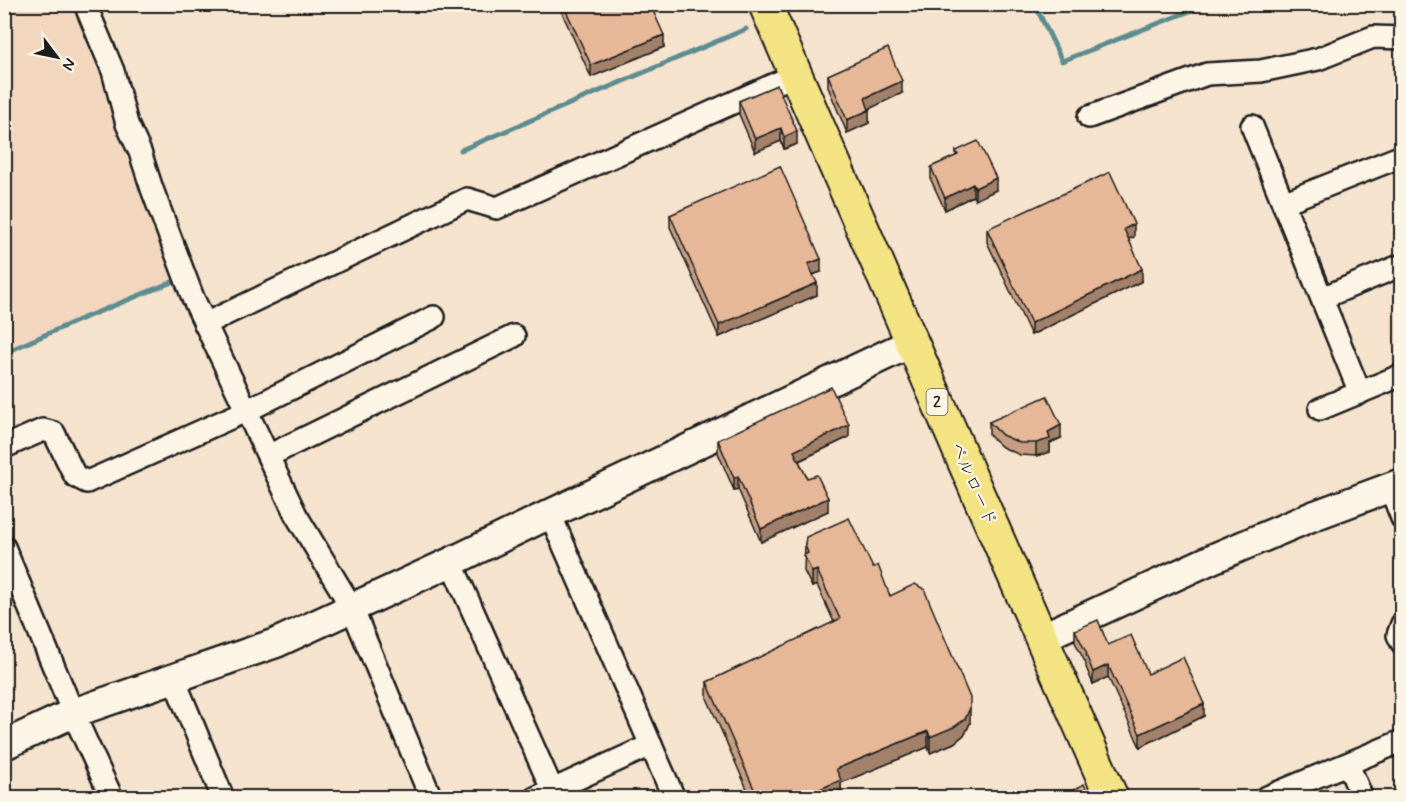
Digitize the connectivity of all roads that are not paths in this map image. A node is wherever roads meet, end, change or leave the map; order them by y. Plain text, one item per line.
1 (85, 4) edge
2 (765, 4) edge
3 (1401, 38) edge
4 (795, 75) junction
5 (1089, 118) dead end
6 (1252, 126) dead end
7 (1401, 156) edge
8 (1283, 203) junction
9 (1401, 265) edge
10 (1322, 298) junction
11 (434, 317) dead end
12 (206, 324) junction
13 (514, 336) dead end
14 (911, 343) junction
15 (1401, 375) edge
16 (1360, 393) junction
17 (1320, 409) dead end
18 (246, 411) junction
19 (4, 447) edge
20 (268, 456) junction
21 (1396, 485) edge
22 (550, 514) junction
23 (1401, 518) edge
24 (4, 547) edge
25 (451, 562) junction
26 (352, 608) junction
27 (1401, 624) edge
28 (1041, 639) junction
29 (1401, 643) edge
30 (174, 679) junction
31 (74, 713) junction
32 (1401, 741) edge
33 (4, 745) edge
34 (651, 745) junction
35 (1348, 764) junction
36 (548, 795) edge
37 (111, 798) edge
38 (224, 798) edge
39 (431, 798) edge
40 (674, 798) edge
41 (1113, 798) edge
42 (1266, 798) edge
43 (1362, 798) edge

1 - 12 street
2 - 4 main road, ベルロード / 2
3 - 5 street
4 - 12 street
4 - 14 main road, ベルロード / 2
6 - 8 street
7 - 8 street
8 - 10 street
9 - 10 street
10 - 16 street
11 - 18 street
12 - 18 street
13 - 20 street
14 - 22 street
14 - 28 main road, ベルロード / 2
15 - 16 street
16 - 17 street
18 - 19 street
18 - 20 street
20 - 26 street
21 - 23 street
21 - 28 street
22 - 25 street
22 - 34 street
24 - 31 street
25 - 26 street
25 - 36 street
26 - 30 street
26 - 39 street
27 - 29 street
28 - 41 main road, ベルロード / 2
30 - 31 street
30 - 38 street
31 - 33 street
31 - 37 street
32 - 35 street
34 - 36 street
34 - 40 street
35 - 42 street
35 - 43 street

